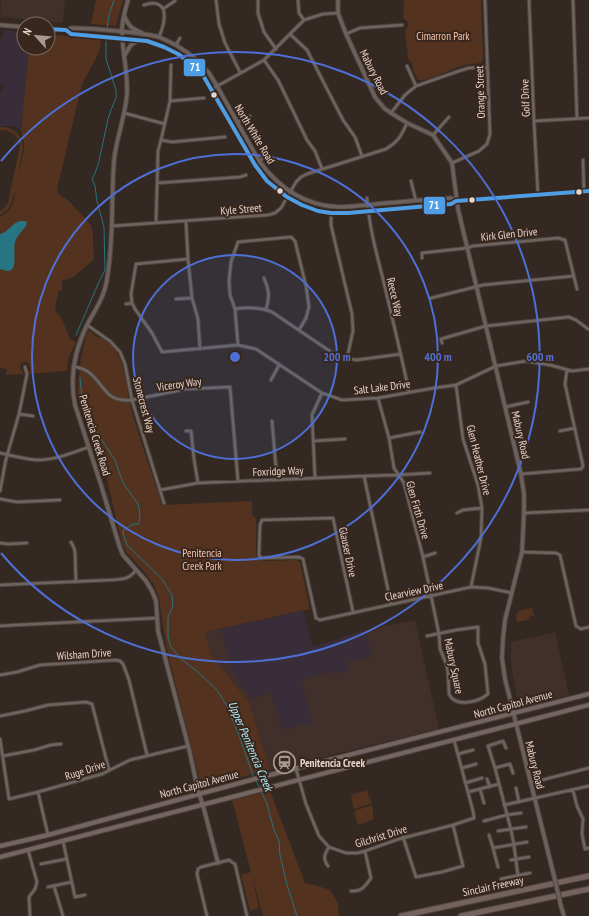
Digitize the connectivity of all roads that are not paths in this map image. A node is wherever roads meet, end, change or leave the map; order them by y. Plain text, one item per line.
1 (128, 0) edge
2 (216, 0) edge
3 (258, 0) edge
4 (298, 0) edge
5 (338, 0) edge
6 (486, 0) edge
7 (530, 0) edge
8 (573, 0) edge
9 (175, 1) edge
10 (144, 5) dead end
11 (163, 9) junction
12 (338, 13) junction
13 (124, 15) junction
14 (304, 20) junction
15 (0, 25) edge
16 (402, 25) dead end
17 (16, 26) edge
18 (56, 29) edge
19 (66, 30) junction
20 (122, 32) junction
21 (144, 34) junction
22 (290, 34) junction
23 (346, 34) junction
24 (159, 37) junction
25 (122, 38) junction
26 (180, 38) dead end
27 (139, 40) junction
28 (176, 45) junction
29 (276, 49) junction
30 (124, 57) junction
31 (264, 60) junction
32 (171, 65) dead end
33 (407, 66) dead end
34 (487, 66) junction
35 (240, 72) junction
36 (217, 86) junction
37 (416, 86) junction
38 (212, 89) junction
39 (204, 98) dead end
40 (170, 101) junction
41 (124, 113) junction
42 (392, 113) junction
43 (250, 116) dead end
44 (449, 117) dead end
45 (577, 118) junction
46 (589, 118) edge
47 (534, 121) junction
48 (238, 122) junction
49 (407, 123) junction
50 (165, 124) junction
51 (433, 135) junction
52 (226, 137) dead end
53 (161, 140) junction
54 (268, 155) dead end
55 (362, 156) junction
56 (582, 160) dead end
57 (259, 161) junction
58 (452, 163) junction
59 (322, 169) junction
60 (246, 175) dead end
61 (411, 180) dead end
62 (157, 183) junction
63 (584, 191) junction
64 (589, 191) edge
65 (290, 192) junction
66 (538, 195) junction
67 (287, 197) junction
68 (367, 198) dead end
69 (416, 200) junction
70 (456, 201) junction
71 (367, 205) junction
72 (368, 211) junction
73 (331, 212) junction
74 (186, 222) junction
75 (156, 223) junction
76 (112, 226) junction
77 (467, 248) junction
78 (422, 258) dead end
79 (188, 259) junction
80 (574, 276) junction
81 (264, 278) dead end
82 (476, 286) junction
83 (577, 289) dead end
84 (192, 298) junction
85 (431, 298) dead end
86 (176, 300) dead end
87 (132, 303) junction
88 (126, 304) dead end
89 (235, 309) junction
90 (266, 309) junction
91 (87, 325) junction
92 (486, 326) junction
93 (588, 329) edge
94 (299, 330) junction
95 (442, 343) dead end
96 (238, 345) junction
97 (200, 348) junction
98 (401, 354) junction
99 (347, 358) junction
100 (279, 365) junction
101 (74, 366) junction
102 (496, 366) junction
103 (25, 367) dead end
104 (589, 369) edge
105 (567, 370) junction
106 (271, 380) dead end
107 (456, 385) junction
108 (409, 392) junction
109 (322, 394) junction
110 (378, 398) junction
111 (132, 400) junction
112 (528, 402) dead end
113 (505, 407) junction
114 (19, 414) junction
115 (33, 416) dead end
116 (272, 421) dead end
117 (575, 428) junction
118 (186, 431) dead end
119 (560, 431) dead end
120 (420, 432) dead end
121 (389, 438) junction
122 (345, 439) dead end
123 (313, 441) junction
124 (89, 447) junction
125 (0, 453) edge
126 (8, 455) junction
127 (430, 473) dead end
128 (521, 474) junction
129 (398, 475) junction
130 (364, 476) junction
131 (316, 478) junction
132 (277, 480) junction
133 (238, 481) junction
134 (198, 483) junction
135 (160, 490) junction
136 (0, 491) edge
137 (0, 499) edge
138 (60, 500) dead end
139 (164, 503) dead end
140 (482, 508) junction
141 (589, 510) edge
142 (457, 513) dead end
143 (524, 513) junction
144 (71, 542) dead end
145 (0, 543) edge
146 (27, 543) dead end
147 (522, 552) junction
148 (435, 553) dead end
149 (423, 557) junction
150 (137, 570) junction
151 (76, 582) junction
152 (0, 585) edge
153 (471, 587) junction
154 (512, 593) junction
155 (431, 596) junction
156 (392, 604) junction
157 (353, 612) junction
158 (157, 618) junction
159 (320, 620) joint
160 (0, 626) edge
161 (589, 627) edge
162 (439, 634) junction
163 (427, 636) dead end
164 (0, 675) edge
165 (589, 694) edge
166 (589, 705) edge
167 (513, 713) junction
168 (0, 716) edge
169 (516, 724) junction
170 (0, 739) edge
171 (454, 739) junction
172 (61, 744) dead end
173 (188, 746) junction
174 (506, 748) dead end
175 (473, 750) dead end
176 (458, 754) junction
177 (147, 755) junction
178 (3, 756) junction
179 (476, 764) dead end
180 (462, 768) junction
181 (495, 768) junction
182 (589, 768) edge
183 (296, 769) junction
184 (109, 770) junction
185 (513, 773) dead end
186 (482, 778) dead end
187 (487, 779) dead end
188 (298, 780) junction
189 (466, 783) junction
190 (530, 783) junction
191 (499, 784) junction
192 (589, 786) edge
193 (490, 787) junction
194 (516, 788) dead end
195 (480, 789) junction
196 (573, 790) junction
197 (38, 792) junction
198 (468, 792) junction
199 (200, 794) junction
200 (534, 799) junction
201 (519, 802) junction
202 (484, 803) dead end
203 (203, 804) junction
204 (504, 805) junction
205 (521, 813) dead end
206 (506, 815) junction
207 (484, 821) dead end
208 (453, 825) junction
209 (526, 828) dead end
210 (511, 830) junction
211 (498, 831) dead end
212 (48, 834) junction
213 (489, 835) dead end
214 (404, 837) junction
215 (63, 841) junction
216 (527, 842) dead end
217 (514, 845) junction
218 (0, 846) edge
219 (329, 847) junction
220 (494, 848) junction
221 (589, 848) edge
222 (28, 850) junction
223 (365, 851) junction
224 (0, 857) edge
225 (529, 857) dead end
226 (66, 859) junction
227 (511, 860) dead end
228 (516, 860) junction
229 (218, 863) junction
230 (41, 864) dead end
231 (328, 866) dead end
232 (498, 867) dead end
233 (530, 873) dead end
234 (518, 876) junction
235 (589, 876) edge
236 (501, 879) dead end
237 (72, 882) junction
238 (54, 886) junction
239 (48, 887) dead end
240 (589, 889) edge
241 (351, 891) dead end
242 (86, 895) dead end
243 (30, 916) edge
244 (63, 916) edge
245 (207, 916) edge
246 (247, 916) edge
247 (400, 916) edge
248 (461, 916) edge
249 (564, 916) edge

1 - 13 main road, Penitencia Creek Road
2 - 35 street
3 - 29 street
4 - 14 street
5 - 12 main road, Mabury Road
6 - 34 street, Orange Street
7 - 47 street, Golf Drive
8 - 45 street
9 - 11 street
10 - 11 street
11 - 24 street
12 - 14 street
12 - 23 main road, Mabury Road
13 - 20 main road, Penitencia Creek Road
13 - 21 main road
14 - 22 street
15 - 17 main road
16 - 23 street
18 - 19 main road
19 - 20 main road, North White Road
19 - 25 main road, North White Road
20 - 21 main road, North White Road
20 - 25 main road, Penitencia Creek Road
21 - 24 main road, North White Road
22 - 29 street
22 - 55 street
23 - 42 main road, Mabury Road
24 - 28 main road, North White Road
25 - 27 main road, North White Road
25 - 30 main road, Penitencia Creek Road
26 - 28 street
27 - 30 main road
27 - 38 main road, North White Road
28 - 36 main road, North White Road
29 - 31 street
30 - 41 main road, Penitencia Creek Road
31 - 35 street
31 - 59 street
32 - 40 street
33 - 37 street
34 - 37 street
34 - 58 street, Orange Street
35 - 36 street
36 - 38 street
36 - 48 main road, North White Road
37 - 42 street
38 - 67 main road, North White Road
39 - 40 street
40 - 50 street
41 - 50 street
41 - 76 main road, Penitencia Creek Road
42 - 49 main road, Mabury Road
43 - 48 street
44 - 51 street
45 - 46 street
45 - 47 street
47 - 66 street, Golf Drive
48 - 57 main road, North White Road
49 - 51 main road, Mabury Road
49 - 55 street, Kyle Street
50 - 53 street
51 - 58 main road, Mabury Road
52 - 53 street
53 - 62 street
54 - 57 street
55 - 59 street, Kyle Street
56 - 63 street
57 - 65 main road, North White Road
58 - 70 main road, Mabury Road
59 - 65 street, Kyle Street
60 - 62 street
61 - 69 street
62 - 75 street
63 - 64 main road, North White Road
63 - 66 main road, North White Road
65 - 67 street, Kyle Street
65 - 71 main road, North White Road
66 - 70 main road, North White Road
67 - 73 main road, North White Road
67 - 74 street, Kyle Street
68 - 71 street, Reece Way
69 - 70 main road, North White Road
69 - 71 main road, North White Road
70 - 72 main road, North White Road
70 - 77 main road, Mabury Road
71 - 72 street, Reece Way
72 - 73 main road, North White Road
72 - 98 street, Reece Way
73 - 99 street
74 - 75 street, Kyle Street
74 - 79 street
75 - 76 street, Kyle Street
76 - 91 main road, Penitencia Creek Road
77 - 78 street, Kirk Glen Drive
77 - 80 street, Kirk Glen Drive
77 - 82 main road, Mabury Road
79 - 84 street
79 - 87 street
80 - 82 street
80 - 83 street
81 - 90 street
82 - 85 street
82 - 92 main road, Mabury Road
84 - 86 street
84 - 97 street
87 - 88 street
87 - 97 street, Salt Lake Drive
89 - 90 street
89 - 94 street
89 - 96 street
90 - 94 street
91 - 101 main road, Penitencia Creek Road
91 - 111 street, Stonecrest Way
92 - 93 street
92 - 95 street
92 - 102 main road, Mabury Road
94 - 99 street
96 - 97 street, Salt Lake Drive
96 - 100 street, Salt Lake Drive
98 - 99 street
98 - 108 street, Reece Way
100 - 106 street
100 - 109 street, Salt Lake Drive
101 - 111 street, Viceroy Way
101 - 124 main road, Penitencia Creek Road
102 - 105 street, Salt Lake Drive
102 - 107 street, Salt Lake Drive
102 - 113 main road, Mabury Road
103 - 114 street
104 - 105 street, Salt Lake Drive
105 - 117 street
107 - 108 street, Salt Lake Drive
107 - 140 street, Glen Heather Drive
108 - 110 street, Salt Lake Drive
109 - 110 street, Salt Lake Drive
109 - 123 street
110 - 121 street, Glen Firth Drive
111 - 133 street, Viceroy Way
111 - 135 street, Stonecrest Way
112 - 113 street
113 - 128 main road, Mabury Road
114 - 115 street
114 - 126 street
116 - 132 street
117 - 119 street
117 - 128 street
118 - 134 street
120 - 121 street
121 - 129 street, Glen Firth Drive
122 - 123 street
123 - 131 street
124 - 126 street
124 - 150 main road, Penitencia Creek Road
125 - 126 street
126 - 136 street
127 - 129 street, Foxridge Way
128 - 143 main road, Mabury Road
129 - 130 street, Foxridge Way
129 - 149 street, Glen Firth Drive
130 - 131 street, Foxridge Way
130 - 156 street
131 - 132 street, Foxridge Way
132 - 133 street, Foxridge Way
133 - 134 street, Foxridge Way
134 - 135 street, Foxridge Way
135 - 139 street, Stonecrest Way
137 - 138 street
140 - 142 street
140 - 153 street, Glen Heather Drive
141 - 143 street
143 - 147 main road, Mabury Road
144 - 151 street
145 - 146 street
147 - 154 main road, Mabury Road
147 - 161 street
148 - 149 street, Glen Firth Drive
149 - 155 street, Glen Firth Drive
150 - 151 street
150 - 158 main road, Penitencia Creek Road
151 - 152 street
153 - 154 street, Clearview Drive
153 - 155 street, Clearview Drive
154 - 167 main road, Mabury Road
155 - 156 street, Clearview Drive
155 - 162 street, Mabury Square
156 - 157 street, Clearview Drive
157 - 159 street, Clearview Drive
157 - 159 street, Glauser Drive
158 - 160 street
158 - 173 main road, Penitencia Creek Road
162 - 162 street, Mabury Square
162 - 163 street, Mabury Square
164 - 177 street, Wilsham Drive
165 - 167 main road, North Capitol Avenue
166 - 169 main road, North Capitol Avenue
167 - 169 main road, Mabury Road
167 - 183 main road, North Capitol Avenue
168 - 184 street
169 - 171 main road, North Capitol Avenue
169 - 190 main road, Mabury Road
170 - 178 street
171 - 176 street
171 - 188 main road, North Capitol Avenue
172 - 178 street
173 - 177 street, Ruge Drive
173 - 199 main road, Penitencia Creek Road
174 - 181 street
175 - 176 street
176 - 180 street
177 - 184 street, Ruge Drive
178 - 197 street, Ruge Drive
179 - 180 street
180 - 189 street
181 - 185 street
181 - 191 street
182 - 190 street
183 - 188 street
183 - 199 main road, North Capitol Avenue
184 - 197 street, Ruge Drive
186 - 189 street
187 - 193 street
188 - 203 main road, North Capitol Avenue
188 - 219 street
189 - 198 street
190 - 200 main road, Mabury Road
191 - 193 street
191 - 204 street
192 - 196 street
193 - 195 street
194 - 201 street
195 - 198 street
195 - 202 street
196 - 200 street
196 - 221 street
197 - 212 street
198 - 208 street, Gilchrist Drive
199 - 203 main road, Penitencia Creek Road
199 - 212 main road, North Capitol Avenue
200 - 201 street
200 - 249 main road, Mabury Road, bridge
201 - 204 street
203 - 215 main road, North Capitol Avenue
203 - 229 main road, Penitencia Creek Road
204 - 206 street
205 - 206 street
206 - 207 street
206 - 210 street
208 - 214 street, Gilchrist Drive
208 - 214 street
209 - 210 street
210 - 211 street
210 - 217 street
212 - 218 main road, North Capitol Avenue
213 - 220 street
214 - 223 street, Gilchrist Drive
215 - 222 main road, North Capitol Avenue
215 - 226 street
216 - 217 street
217 - 220 street
217 - 228 street
219 - 223 street, Gilchrist Drive
219 - 231 street
220 - 232 street
222 - 224 main road, North Capitol Avenue
222 - 243 street
223 - 241 street
225 - 228 street
226 - 230 street
226 - 237 street
227 - 228 street
228 - 234 street
229 - 245 street
229 - 246 street
233 - 234 street
234 - 236 street
235 - 247 highway, Sinclair Freeway
237 - 238 street
237 - 242 street
238 - 239 street
238 - 244 street
240 - 248 highway, Sinclair Freeway

